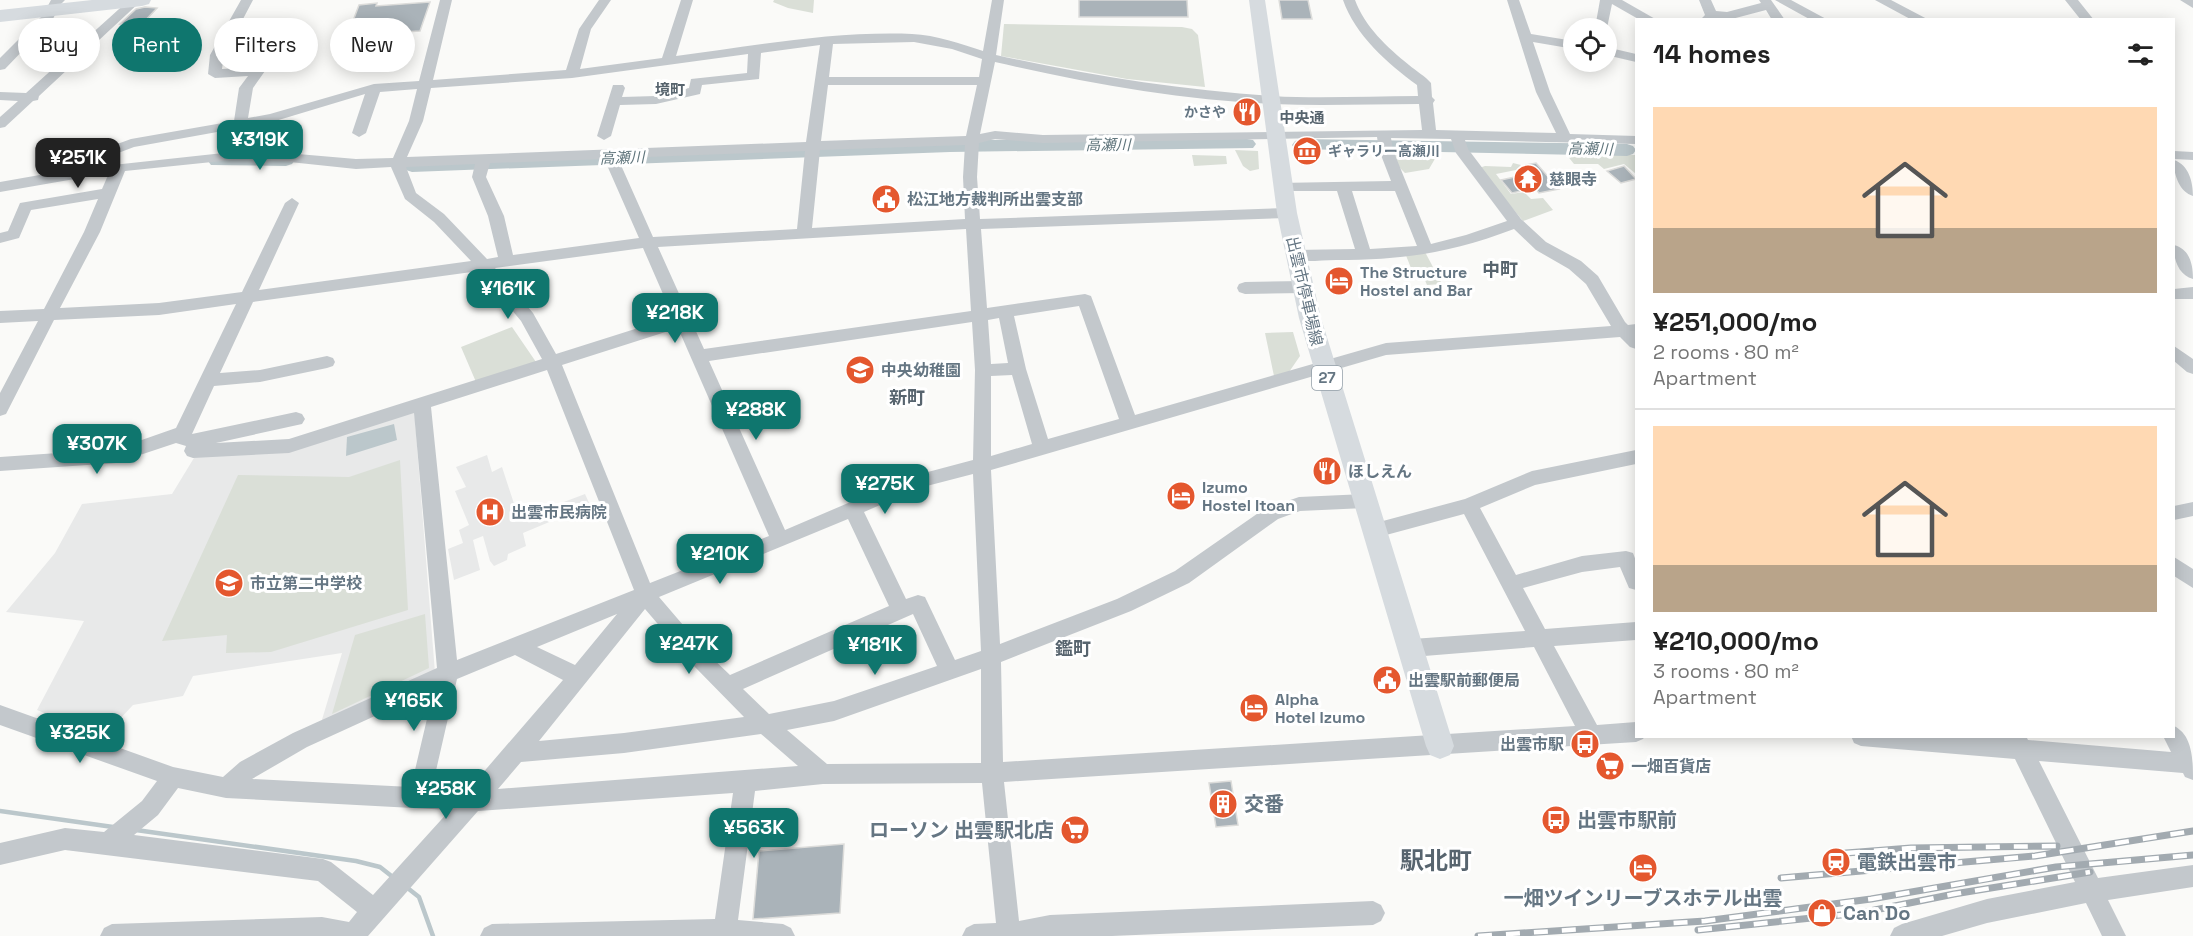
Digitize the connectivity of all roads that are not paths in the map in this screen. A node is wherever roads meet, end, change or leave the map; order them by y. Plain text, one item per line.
1 (138, 0) edge
2 (247, 0) edge
3 (446, 0) edge
4 (605, 0) edge
5 (687, 0) edge
6 (998, 0) edge
7 (1257, 0) edge
8 (1349, 0) edge
9 (1513, 0) edge
10 (1606, 0) edge
11 (1613, 0) edge
12 (1705, 0) edge
13 (1881, 0) edge
14 (2071, 0) edge
15 (2186, 0) edge
16 (1772, 2) edge
17 (2193, 4) edge
18 (55, 5) edge
19 (0, 16) edge
20 (1603, 18) edge
21 (1647, 18) edge
22 (1710, 18) edge
23 (1778, 18) edge
24 (1816, 18) edge
25 (1919, 18) edge
26 (2086, 18) edge
27 (1525, 37) junction
28 (827, 40) junction
29 (1563, 43) edge
30 (755, 48) junction
31 (1617, 54) edge
32 (988, 57) junction
33 (1635, 58) edge
34 (668, 60) junction
35 (0, 66) edge
36 (572, 74) junction
37 (822, 81) junction
38 (985, 81) junction
39 (423, 84) junction
40 (374, 88) junction
41 (0, 96) edge
42 (33, 97) junction
43 (1273, 100) junction
44 (1428, 100) junction
45 (0, 124) edge
46 (240, 124) junction
47 (360, 133) dead end
48 (1383, 133) junction
49 (1429, 134) junction
50 (1276, 135) junction
51 (1457, 135) junction
52 (604, 136) dead end
53 (1565, 137) junction
54 (972, 140) junction
55 (1635, 140) edge
56 (813, 145) junction
57 (615, 154) junction
58 (2175, 155) edge
59 (2193, 156) edge
60 (484, 159) junction
61 (398, 162) junction
62 (2175, 166) edge
63 (119, 167) junction
64 (32, 180) junction
65 (1283, 186) junction
66 (1343, 186) junction
67 (1399, 186) junction
68 (0, 187) edge
69 (2175, 190) edge
70 (2193, 191) edge
71 (108, 192) junction
72 (292, 203) dead end
73 (1287, 213) junction
74 (1516, 223) junction
75 (973, 224) junction
76 (804, 233) junction
77 (0, 238) edge
78 (648, 242) junction
79 (1426, 250) junction
80 (2175, 251) edge
81 (1364, 254) junction
82 (1295, 255) junction
83 (507, 262) junction
84 (485, 265) junction
85 (2193, 274) edge
86 (1303, 287) junction
87 (1245, 288) dead end
88 (2193, 292) edge
89 (2175, 294) edge
90 (246, 297) junction
91 (1005, 310) junction
92 (978, 314) junction
93 (48, 315) junction
94 (0, 317) edge
95 (683, 320) junction
96 (1631, 330) edge
97 (2175, 353) edge
98 (698, 356) junction
99 (327, 362) dead end
100 (552, 362) junction
101 (1324, 368) junction
102 (2193, 368) edge
103 (1018, 369) junction
104 (983, 370) junction
105 (208, 380) junction
106 (422, 405) junction
107 (0, 409) edge
108 (296, 419) dead end
109 (1129, 422) junction
110 (191, 437) junction
111 (1042, 447) junction
112 (1635, 457) edge
113 (0, 464) edge
114 (982, 464) junction
115 (1365, 501) junction
116 (1469, 505) junction
117 (853, 509) junction
118 (2193, 509) edge
119 (2175, 513) edge
120 (1375, 530) junction
121 (780, 540) junction
122 (2175, 566) edge
123 (1635, 580) edge
124 (2193, 580) edge
125 (1512, 584) junction
126 (645, 594) junction
127 (901, 610) junction
128 (1635, 631) edge
129 (1540, 638) junction
130 (516, 646) junction
131 (1412, 648) junction
132 (991, 657) junction
133 (950, 671) junction
134 (448, 673) junction
135 (578, 677) junction
136 (727, 686) junction
137 (0, 714) edge
138 (765, 724) junction
139 (1635, 732) edge
140 (1591, 735) junction
141 (1906, 738) edge
142 (2174, 738) edge
143 (2018, 743) edge
144 (1440, 746) junction
145 (516, 753) junction
146 (2192, 766) edge
147 (992, 773) junction
148 (823, 774) junction
149 (173, 777) junction
150 (745, 782) junction
151 (226, 788) junction
152 (419, 799) junction
153 (474, 801) junction
154 (108, 843) junction
155 (0, 854) edge
156 (2193, 876) edge
157 (2090, 891) junction
158 (377, 907) junction
159 (1372, 913) dead end
160 (724, 933) edge
161 (353, 935) edge
162 (1009, 935) edge
163 (112, 936) edge
164 (492, 936) edge
165 (783, 936) edge
166 (974, 936) edge
167 (1902, 936) edge
168 (2114, 936) edge

1 - 18 highway
1 - 42 street
2 - 46 street
3 - 39 street
4 - 36 street
5 - 34 street
6 - 32 street
7 - 43 main road, 出雲市停車場線 / 27
8 - 44 street
9 - 27 street
10 - 20 street
11 - 21 street
12 - 22 street
13 - 25 street
14 - 26 street
15 - 17 street
16 - 22 street
16 - 23 street
16 - 24 street
18 - 19 highway
18 - 35 street
27 - 29 street
27 - 53 street
28 - 30 street
28 - 32 street
28 - 37 street
30 - 34 street
30 - 52 street
31 - 33 street
32 - 38 street
32 - 43 street
34 - 36 street
36 - 39 street
37 - 38 street
37 - 56 street
38 - 54 street
39 - 40 street
39 - 61 street
40 - 46 street
40 - 47 street
41 - 42 street
42 - 45 street
43 - 44 street
43 - 50 main road, 出雲市停車場線 / 27
44 - 49 street
46 - 64 street
48 - 49 street
48 - 50 street
48 - 67 street
49 - 51 street
50 - 54 street
50 - 65 main road, 出雲市停車場線 / 27
51 - 53 street
51 - 74 street
53 - 55 street
54 - 56 street
54 - 75 street
56 - 57 street
56 - 76 street
57 - 60 street
57 - 78 street
58 - 59 street
60 - 61 street
60 - 83 street
61 - 63 street
61 - 84 street
62 - 70 street
63 - 64 street
63 - 71 street
64 - 68 street
65 - 66 street
65 - 73 main road, 出雲市停車場線 / 27
66 - 67 street
66 - 81 street
67 - 79 street
69 - 70 street
71 - 77 street
71 - 93 street
72 - 90 street
73 - 75 street
73 - 82 main road, 出雲市停車場線 / 27
74 - 79 street
74 - 96 street
75 - 76 street
75 - 92 street
76 - 78 street
78 - 83 street
78 - 95 street
79 - 81 street
80 - 85 street
81 - 82 street
82 - 86 main road, 出雲市停車場線 / 27
83 - 84 street
84 - 90 street
84 - 100 street
86 - 87 street
86 - 101 main road, 出雲市停車場線 / 27
88 - 89 street
90 - 93 street
90 - 105 street
91 - 92 street
91 - 103 street
91 - 109 street
92 - 98 street
92 - 104 street
93 - 94 street
93 - 107 street
95 - 98 street
95 - 100 street
96 - 101 street
97 - 102 street
98 - 121 street
99 - 105 street
100 - 106 street
100 - 126 street
101 - 109 street
101 - 115 main road, 出雲市停車場線 / 27
103 - 104 street
103 - 111 street
104 - 114 street
105 - 110 street
106 - 110 street
106 - 134 street
108 - 110 street
109 - 111 street
110 - 113 street
111 - 114 street
112 - 116 street
114 - 117 street
114 - 132 street
115 - 120 main road, 出雲市停車場線 / 27
115 - 132 street
116 - 120 street
116 - 125 street
117 - 121 street
117 - 127 street
118 - 119 street
120 - 131 main road, 出雲市停車場線 / 27
121 - 126 street
122 - 124 street
123 - 125 street
125 - 129 street
126 - 130 street
126 - 135 street
126 - 136 street
127 - 133 street
127 - 136 street
128 - 129 street
129 - 131 street
129 - 140 street
130 - 134 street
130 - 135 street
131 - 144 main road, 出雲市停車場線 / 27
132 - 133 street
132 - 147 street
133 - 138 street
134 - 151 street
134 - 152 street
135 - 145 street
136 - 138 street
137 - 149 street
138 - 145 street
138 - 148 street
139 - 140 street
140 - 144 street
141 - 143 street
142 - 146 street
143 - 146 street
143 - 157 street
144 - 147 street
145 - 153 street
147 - 148 street
147 - 162 street
148 - 150 street
149 - 151 street
149 - 154 street
150 - 153 street
150 - 160 street
151 - 152 street
152 - 153 street
153 - 158 street
154 - 155 street
154 - 158 street
156 - 157 street
157 - 167 street
157 - 168 street
158 - 161 street
159 - 162 street
160 - 164 street
160 - 165 street
161 - 163 street
162 - 166 street

